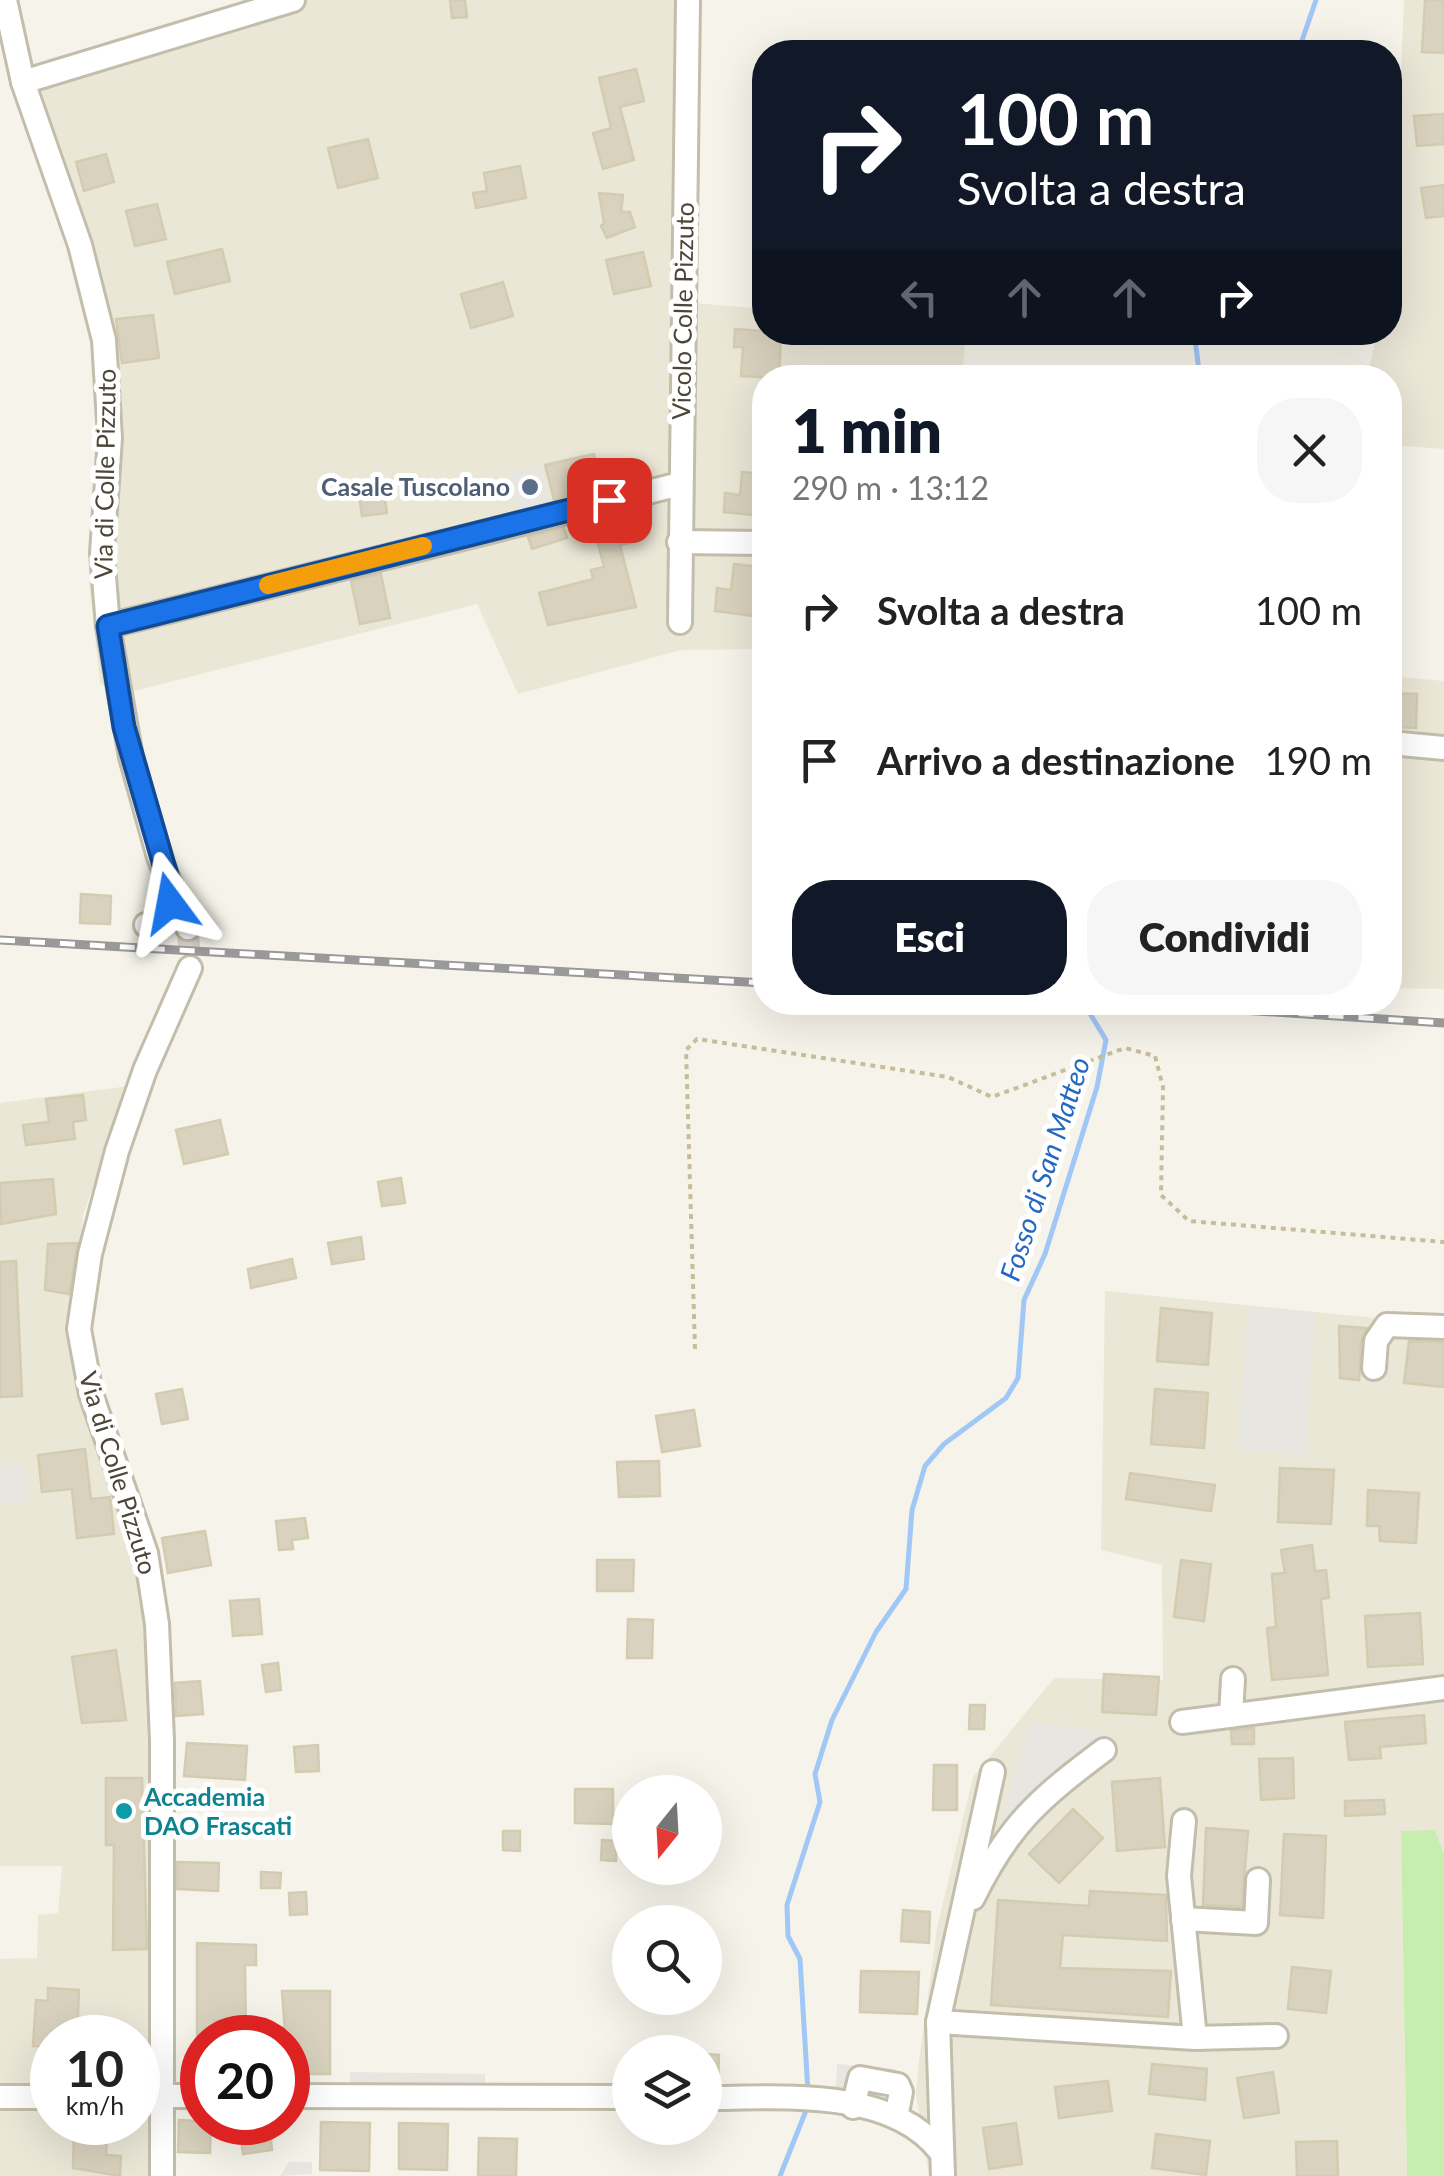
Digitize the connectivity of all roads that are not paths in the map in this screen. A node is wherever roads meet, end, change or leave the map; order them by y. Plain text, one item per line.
1 (5, 0) edge
2 (293, 0) edge
3 (688, 0) edge
4 (22, 82) junction
5 (680, 484) junction
6 (679, 542) junction
7 (752, 542) edge
8 (680, 622) dead end
9 (108, 626) junction
10 (1402, 744) edge
11 (1444, 748) edge
12 (168, 879) junction
13 (146, 926) dead end
14 (188, 928) tunnel mouth
15 (190, 968) tunnel mouth
16 (1444, 1327) edge
17 (1374, 1368) dead end
18 (1232, 1679) dead end
19 (1444, 1688) edge
20 (1230, 1716) junction
21 (1182, 1722) dead end
22 (1104, 1750) dead end
23 (993, 1772) dead end
24 (1184, 1820) dead end
25 (1258, 1880) dead end
26 (1184, 1919) junction
27 (955, 1934) junction
28 (938, 2022) junction
29 (1276, 2036) dead end
30 (1196, 2038) junction
31 (30, 2096) edge
32 (160, 2096) edge
33 (164, 2096) junction
34 (180, 2096) edge
35 (310, 2096) edge
36 (0, 2097) edge
37 (612, 2097) edge
38 (722, 2098) edge
39 (853, 2106) junction
40 (896, 2117) junction
41 (939, 2150) junction
42 (162, 2176) edge
43 (943, 2176) edge

1 - 4 street, Via di Colle Pizzuto
2 - 4 street
3 - 5 street, Vicolo Colle Pizzuto
4 - 9 street, Via di Colle Pizzuto
5 - 6 street, Vicolo Colle Pizzuto
5 - 9 street
6 - 7 street
6 - 8 street, Vicolo Colle Pizzuto
9 - 12 street, Via di Colle Pizzuto
10 - 11 street
12 - 13 street
12 - 14 street, Via di Colle Pizzuto
15 - 33 street, Via di Colle Pizzuto
16 - 17 street
18 - 20 street
19 - 20 street
20 - 21 street
22 - 27 street
23 - 27 street
24 - 26 street
25 - 26 street
26 - 30 street
27 - 28 street
28 - 30 street
28 - 41 street
29 - 30 street
31 - 36 street
32 - 33 street
33 - 34 street
33 - 42 street, Via di Colle Pizzuto
35 - 37 street
38 - 39 street
39 - 40 street
39 - 40 street
40 - 41 street
41 - 43 street

